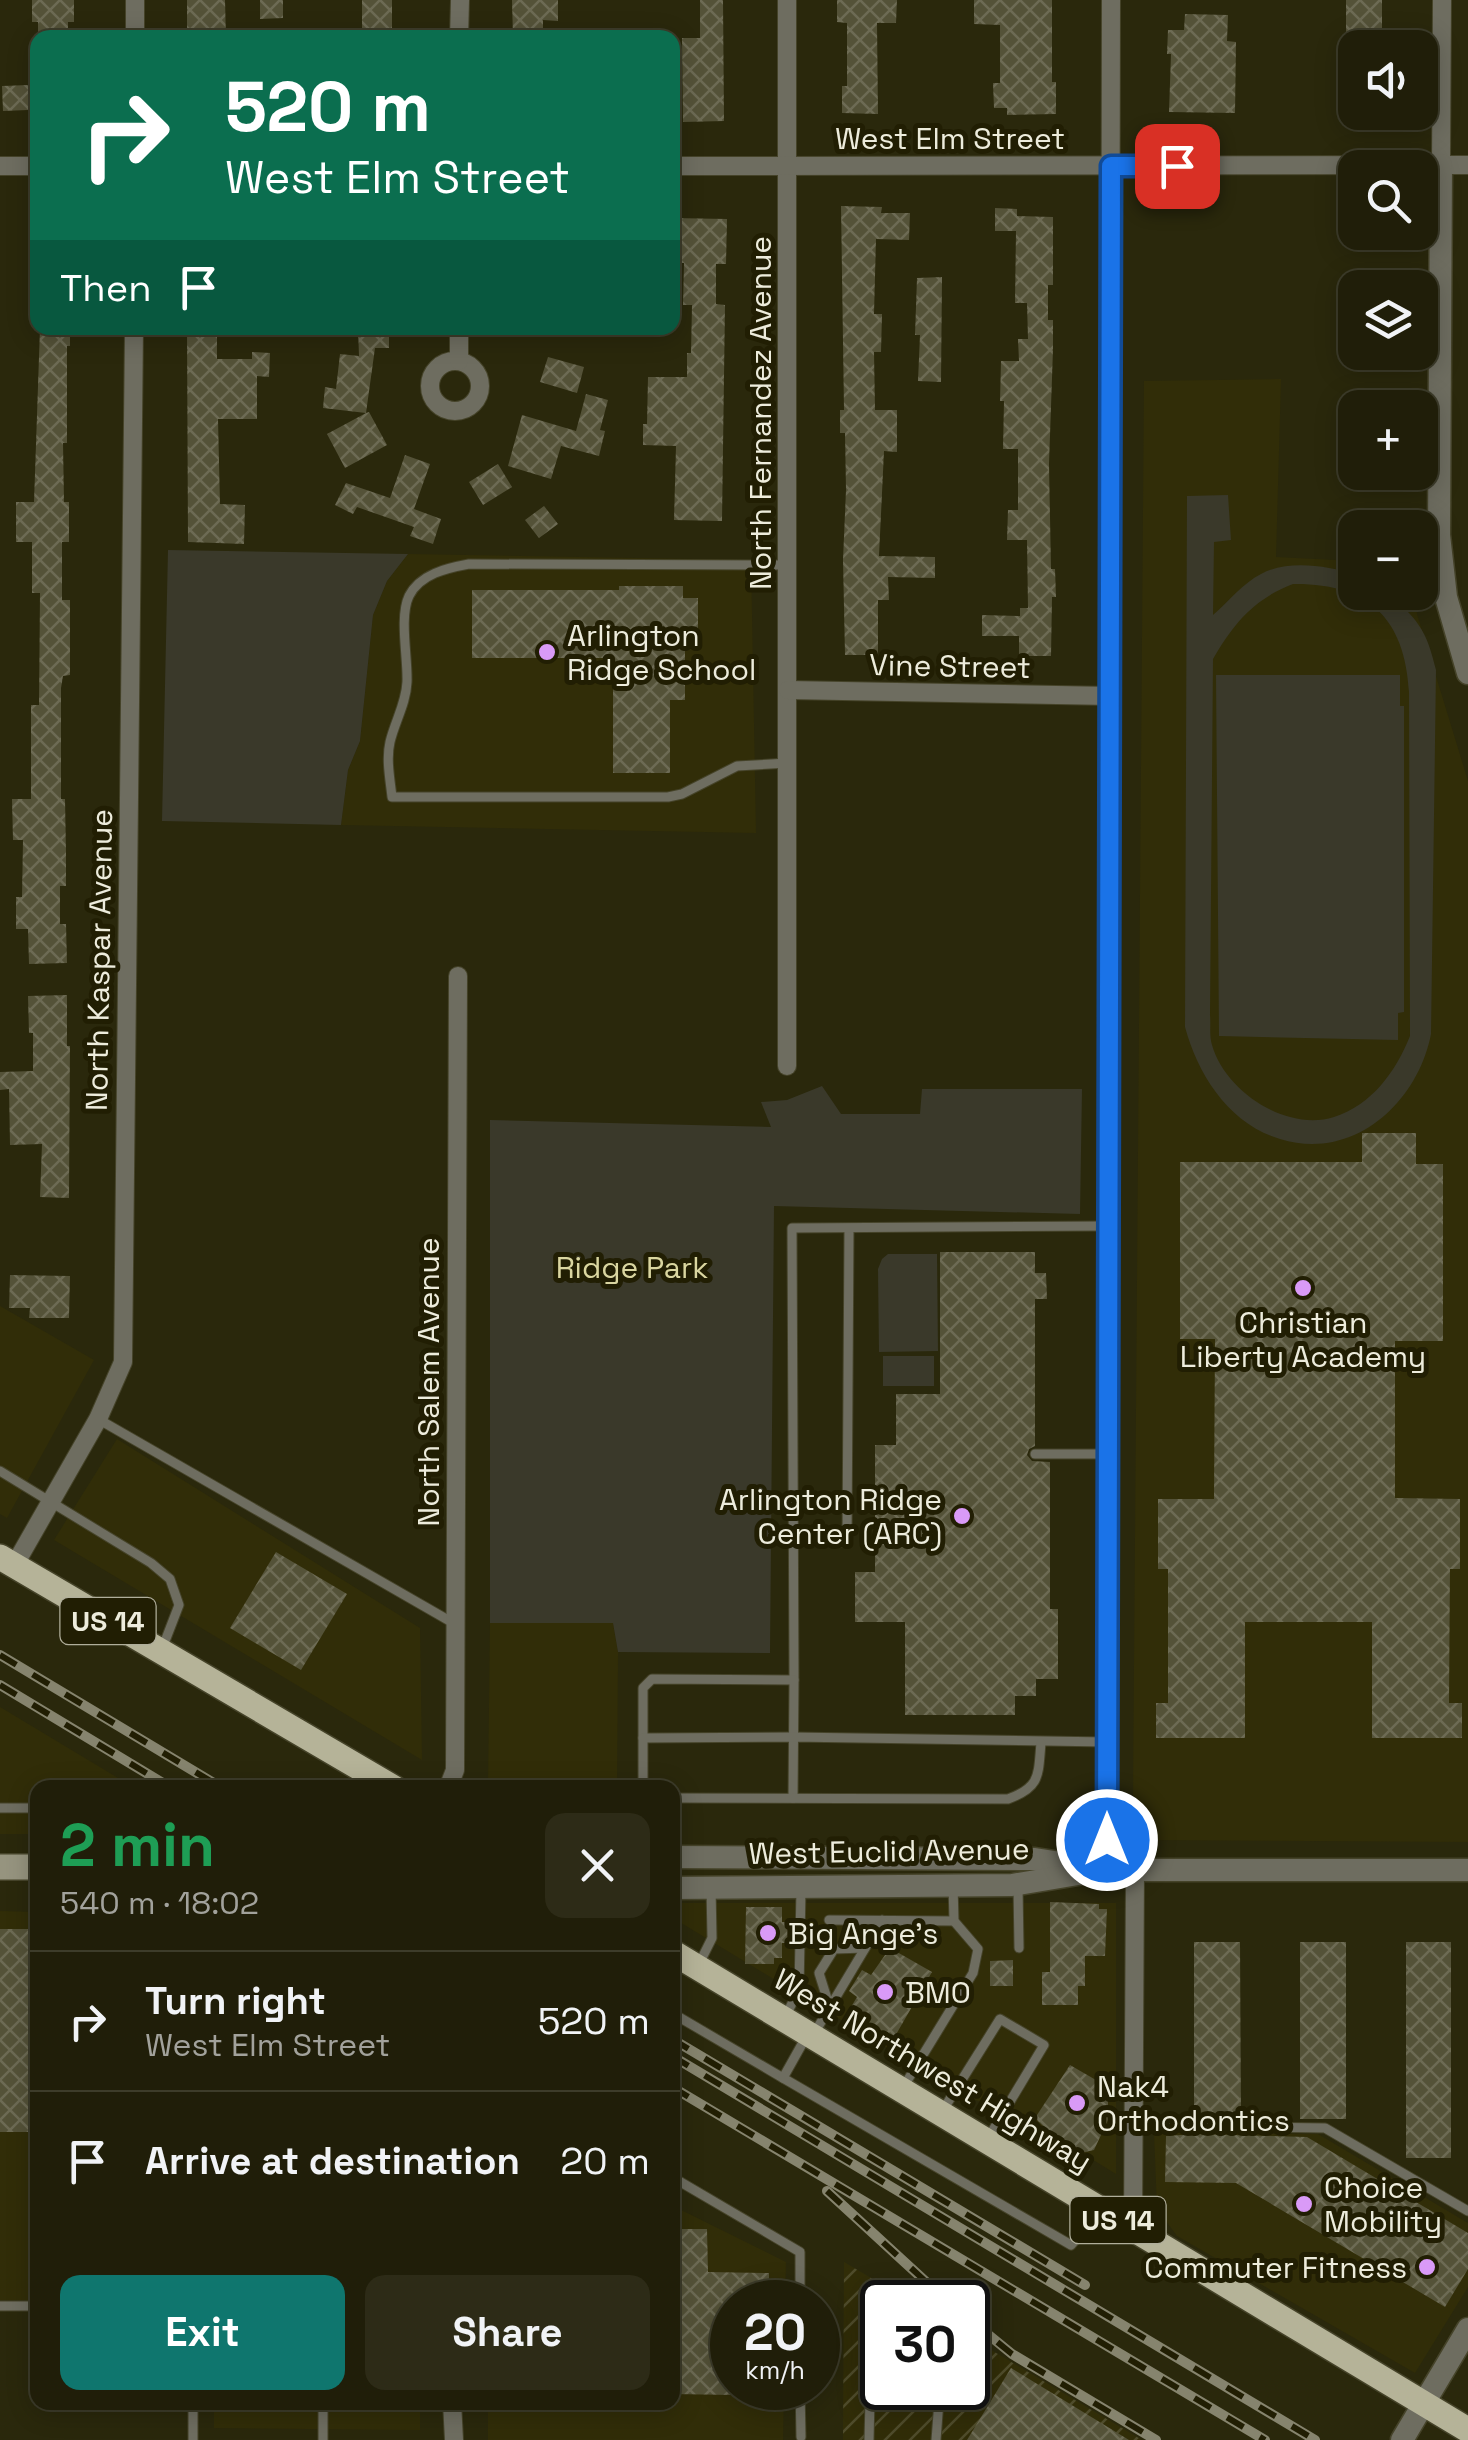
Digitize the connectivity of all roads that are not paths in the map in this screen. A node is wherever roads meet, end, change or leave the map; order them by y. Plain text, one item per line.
1 (135, 0) edge
2 (460, 0) edge
3 (787, 0) edge
4 (1111, 0) edge
5 (1442, 0) edge
6 (135, 30) edge
7 (460, 30) edge
8 (1441, 164) junction
9 (787, 165) junction
10 (1468, 165) edge
11 (0, 166) edge
12 (30, 166) edge
13 (680, 166) edge
14 (1111, 166) junction
15 (134, 335) edge
16 (459, 335) edge
17 (459, 361) dead end
18 (788, 565) junction
19 (1468, 673) edge
20 (788, 690) junction
21 (1110, 696) junction
22 (788, 764) junction
23 (458, 976) dead end
24 (788, 1066) dead end
25 (1108, 1226) junction
26 (849, 1229) junction
27 (98, 1419) junction
28 (1035, 1454) dead end
29 (1108, 1454) junction
30 (0, 1472) edge
31 (51, 1502) junction
32 (793, 1541) junction
33 (7, 1562) edge
34 (455, 1624) junction
35 (160, 1651) junction
36 (794, 1680) junction
37 (793, 1736) junction
38 (643, 1738) junction
39 (1108, 1742) junction
40 (1041, 1743) junction
41 (358, 1766) junction
42 (368, 1780) edge
43 (381, 1780) edge
44 (451, 1780) edge
45 (643, 1780) edge
46 (680, 1798) edge
47 (793, 1798) junction
48 (0, 1808) edge
49 (30, 1808) edge
50 (680, 1857) edge
51 (0, 1867) edge
52 (30, 1867) edge
53 (1107, 1870) junction
54 (1135, 1870) junction
55 (1468, 1870) edge
56 (1018, 1884) junction
57 (953, 1885) junction
58 (800, 1886) junction
59 (680, 1888) edge
60 (711, 1888) junction
61 (830, 1920) dead end
62 (882, 1920) junction
63 (954, 1921) junction
64 (866, 1948) junction
65 (1019, 1948) dead end
66 (680, 1957) edge
67 (698, 1967) junction
68 (830, 2008) junction
69 (680, 2018) edge
70 (784, 2018) junction
71 (812, 2034) junction
72 (782, 2078) junction
73 (902, 2088) junction
74 (942, 2112) junction
75 (1134, 2124) junction
76 (987, 2140) junction
77 (680, 2182) edge
78 (686, 2185) junction
79 (680, 2187) edge
80 (1102, 2210) junction
81 (1468, 2211) edge
82 (1134, 2229) junction
83 (800, 2280) edge
84 (0, 2306) edge
85 (30, 2306) edge
86 (1468, 2329) edge
87 (1424, 2404) junction
88 (193, 2410) edge
89 (323, 2410) edge
90 (452, 2410) edge
91 (800, 2410) edge
92 (870, 2410) edge
93 (938, 2410) edge
94 (1468, 2430) edge
95 (800, 2437) dead end
96 (193, 2440) edge
97 (323, 2440) edge
98 (454, 2440) edge
99 (870, 2440) edge
100 (936, 2440) edge
101 (1402, 2440) edge

1 - 6 street
2 - 7 street
3 - 9 street, North Fernandez Avenue
4 - 14 street
5 - 8 street
8 - 10 street, West Elm Street
8 - 14 street, West Elm Street
8 - 19 street
9 - 13 street, West Elm Street
9 - 14 street, West Elm Street
9 - 18 street, North Fernandez Avenue
11 - 12 street
14 - 21 street
15 - 27 street, North Kaspar Avenue
16 - 17 street
18 - 20 street, North Fernandez Avenue
18 - 22 lane
20 - 21 street, Vine Street
20 - 22 street, North Fernandez Avenue
21 - 25 street
22 - 24 street, North Fernandez Avenue
23 - 34 street, North Salem Avenue
25 - 26 lane
25 - 29 street
26 - 32 lane
26 - 32 lane
27 - 31 street, North Kaspar Avenue
27 - 34 lane
28 - 29 lane
29 - 39 street
30 - 31 lane
31 - 33 street, North Kaspar Avenue
31 - 35 lane
32 - 36 lane
33 - 35 main road, US 14
34 - 44 street, North Salem Avenue
35 - 41 main road, US 14
36 - 37 lane
36 - 38 lane
37 - 38 lane
37 - 40 lane
37 - 47 lane
38 - 45 lane
39 - 40 lane
39 - 53 street
40 - 47 lane
41 - 42 main road
41 - 43 main road, US 14
46 - 47 lane
48 - 49 lane
50 - 53 street, West Euclid Avenue
51 - 52 main road
53 - 54 street, West Euclid Avenue
53 - 56 street, West Euclid Avenue
54 - 55 street, West Euclid Avenue
54 - 75 street
56 - 57 street, West Euclid Avenue
56 - 65 lane
57 - 58 street, West Euclid Avenue
57 - 63 lane
58 - 60 street, West Euclid Avenue
58 - 70 lane
59 - 60 street, West Euclid Avenue
60 - 67 lane
61 - 62 lane
62 - 63 lane
62 - 64 lane
63 - 73 lane
64 - 68 lane
64 - 68 lane
66 - 67 main road, West Northwest Highway / US 14
67 - 70 main road, West Northwest Highway / US 14
68 - 71 lane
69 - 72 lane
70 - 71 main road, West Northwest Highway / US 14
71 - 72 lane
71 - 73 main road, West Northwest Highway / US 14
72 - 80 lane
73 - 74 main road, West Northwest Highway / US 14
74 - 76 main road, West Northwest Highway / US 14
74 - 76 lane
75 - 81 lane
75 - 82 street
76 - 80 main road, West Northwest Highway / US 14
77 - 78 lane
78 - 79 lane
78 - 83 lane
80 - 82 main road, West Northwest Highway / US 14
82 - 87 main road, West Northwest Highway / US 14
84 - 85 lane
86 - 87 street
87 - 94 main road, West Northwest Highway / US 14
87 - 101 street
88 - 96 lane
89 - 97 lane
90 - 98 street
91 - 95 lane
92 - 99 lane
93 - 100 lane

